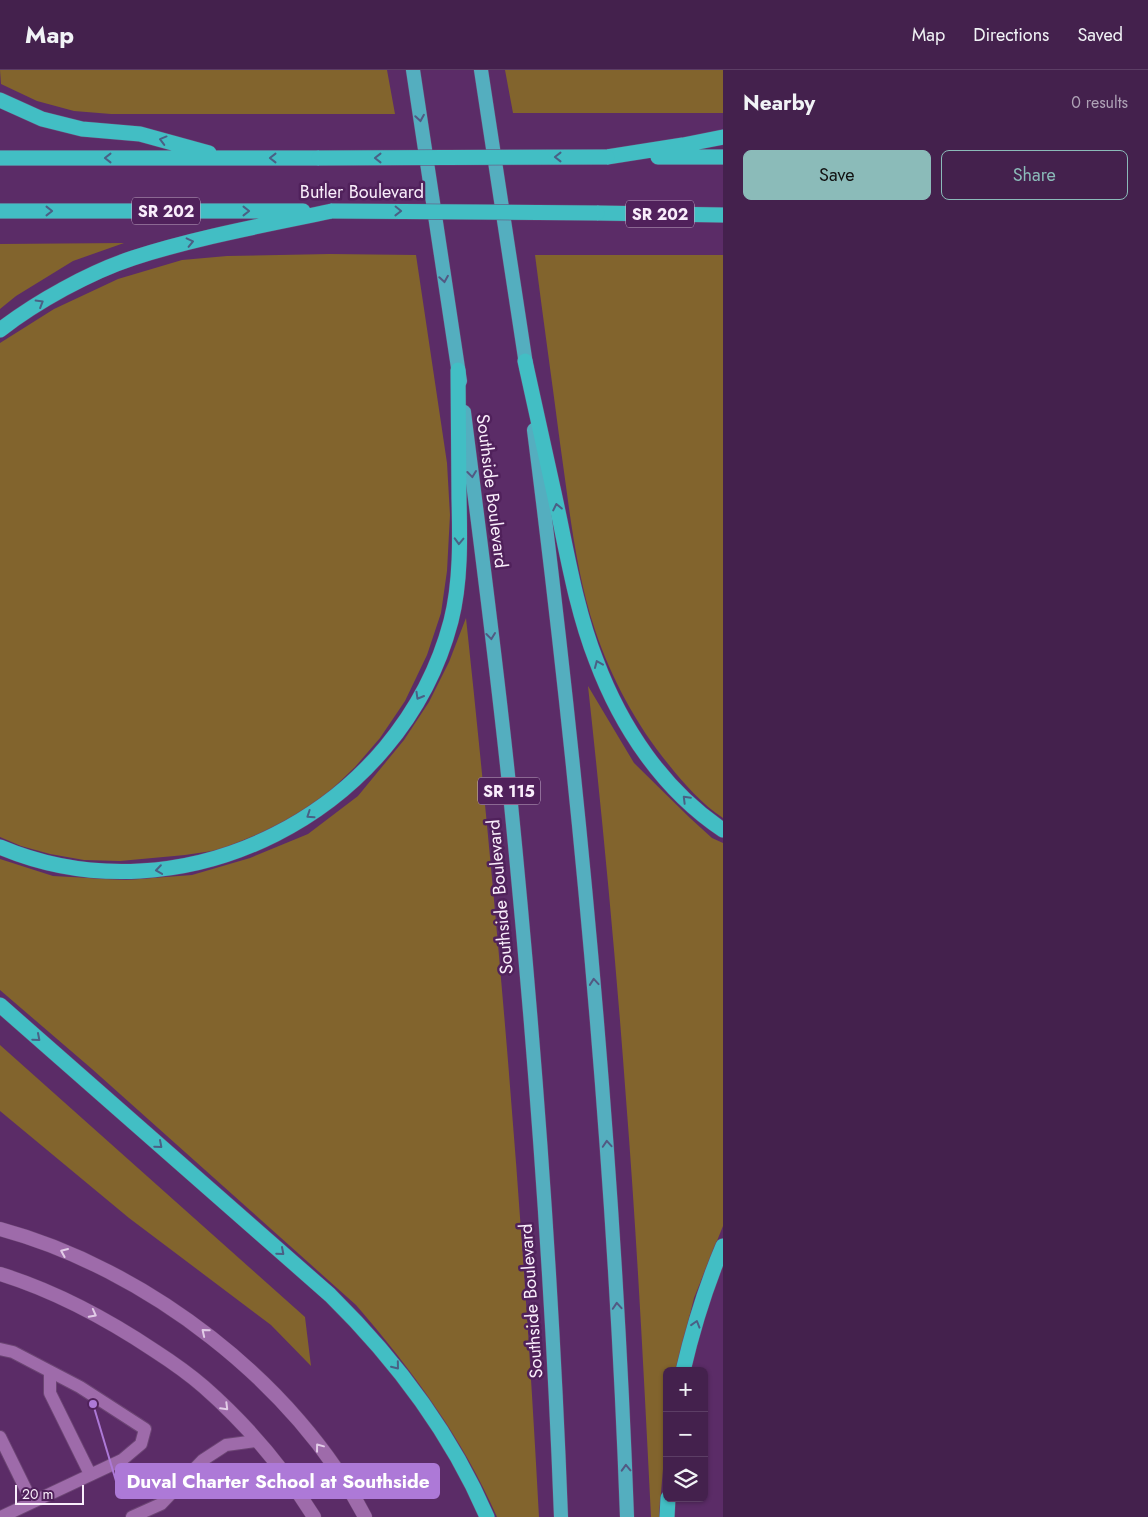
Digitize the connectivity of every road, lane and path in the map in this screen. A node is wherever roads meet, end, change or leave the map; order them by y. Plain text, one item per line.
1 (413, 70) edge
2 (481, 70) edge
3 (0, 100) edge
4 (723, 137) edge
5 (607, 157) junction
6 (723, 157) edge
7 (0, 158) edge
8 (227, 158) junction
9 (332, 210) junction
10 (0, 211) edge
11 (723, 215) edge
12 (0, 330) edge
13 (525, 360) junction
14 (458, 370) junction
15 (723, 830) edge
16 (0, 847) edge
17 (0, 1005) edge
18 (0, 1229) edge
19 (723, 1246) edge
20 (0, 1274) edge
21 (0, 1349) edge
22 (685, 1367) edge
23 (50, 1372) junction
24 (0, 1438) edge
25 (256, 1441) junction
26 (90, 1474) junction
27 (32, 1502) junction
28 (668, 1502) edge
29 (1, 1517) edge
30 (132, 1517) edge
31 (314, 1517) edge
32 (365, 1517) edge
33 (487, 1517) edge
34 (561, 1517) edge
35 (627, 1517) edge
36 (667, 1517) edge

1 -> 14 highway, Southside Boulevard / SR 115
2 - 13 highway
8 -> 3 highway
4 - 5 highway
5 - 6 highway, Butler Boulevard
5 -> 8 highway, Butler Boulevard, bridge
8 -> 7 highway, Butler Boulevard
10 -> 9 highway, Butler Boulevard / SR 202
9 -> 11 highway, Butler Boulevard / SR 202, bridge
12 -> 9 highway
15 -> 13 highway
35 -> 13 highway
14 -> 16 highway
14 -> 34 highway, Southside Boulevard / SR 115
17 -> 33 highway
32 -> 18 main road
22 -> 19 highway
20 -> 25 main road
21 - 23 lane
23 - 26 lane
23 - 26 lane
24 - 27 lane
25 - 30 lane
25 - 31 main road
26 - 27 lane
27 - 29 lane
28 - 36 highway

